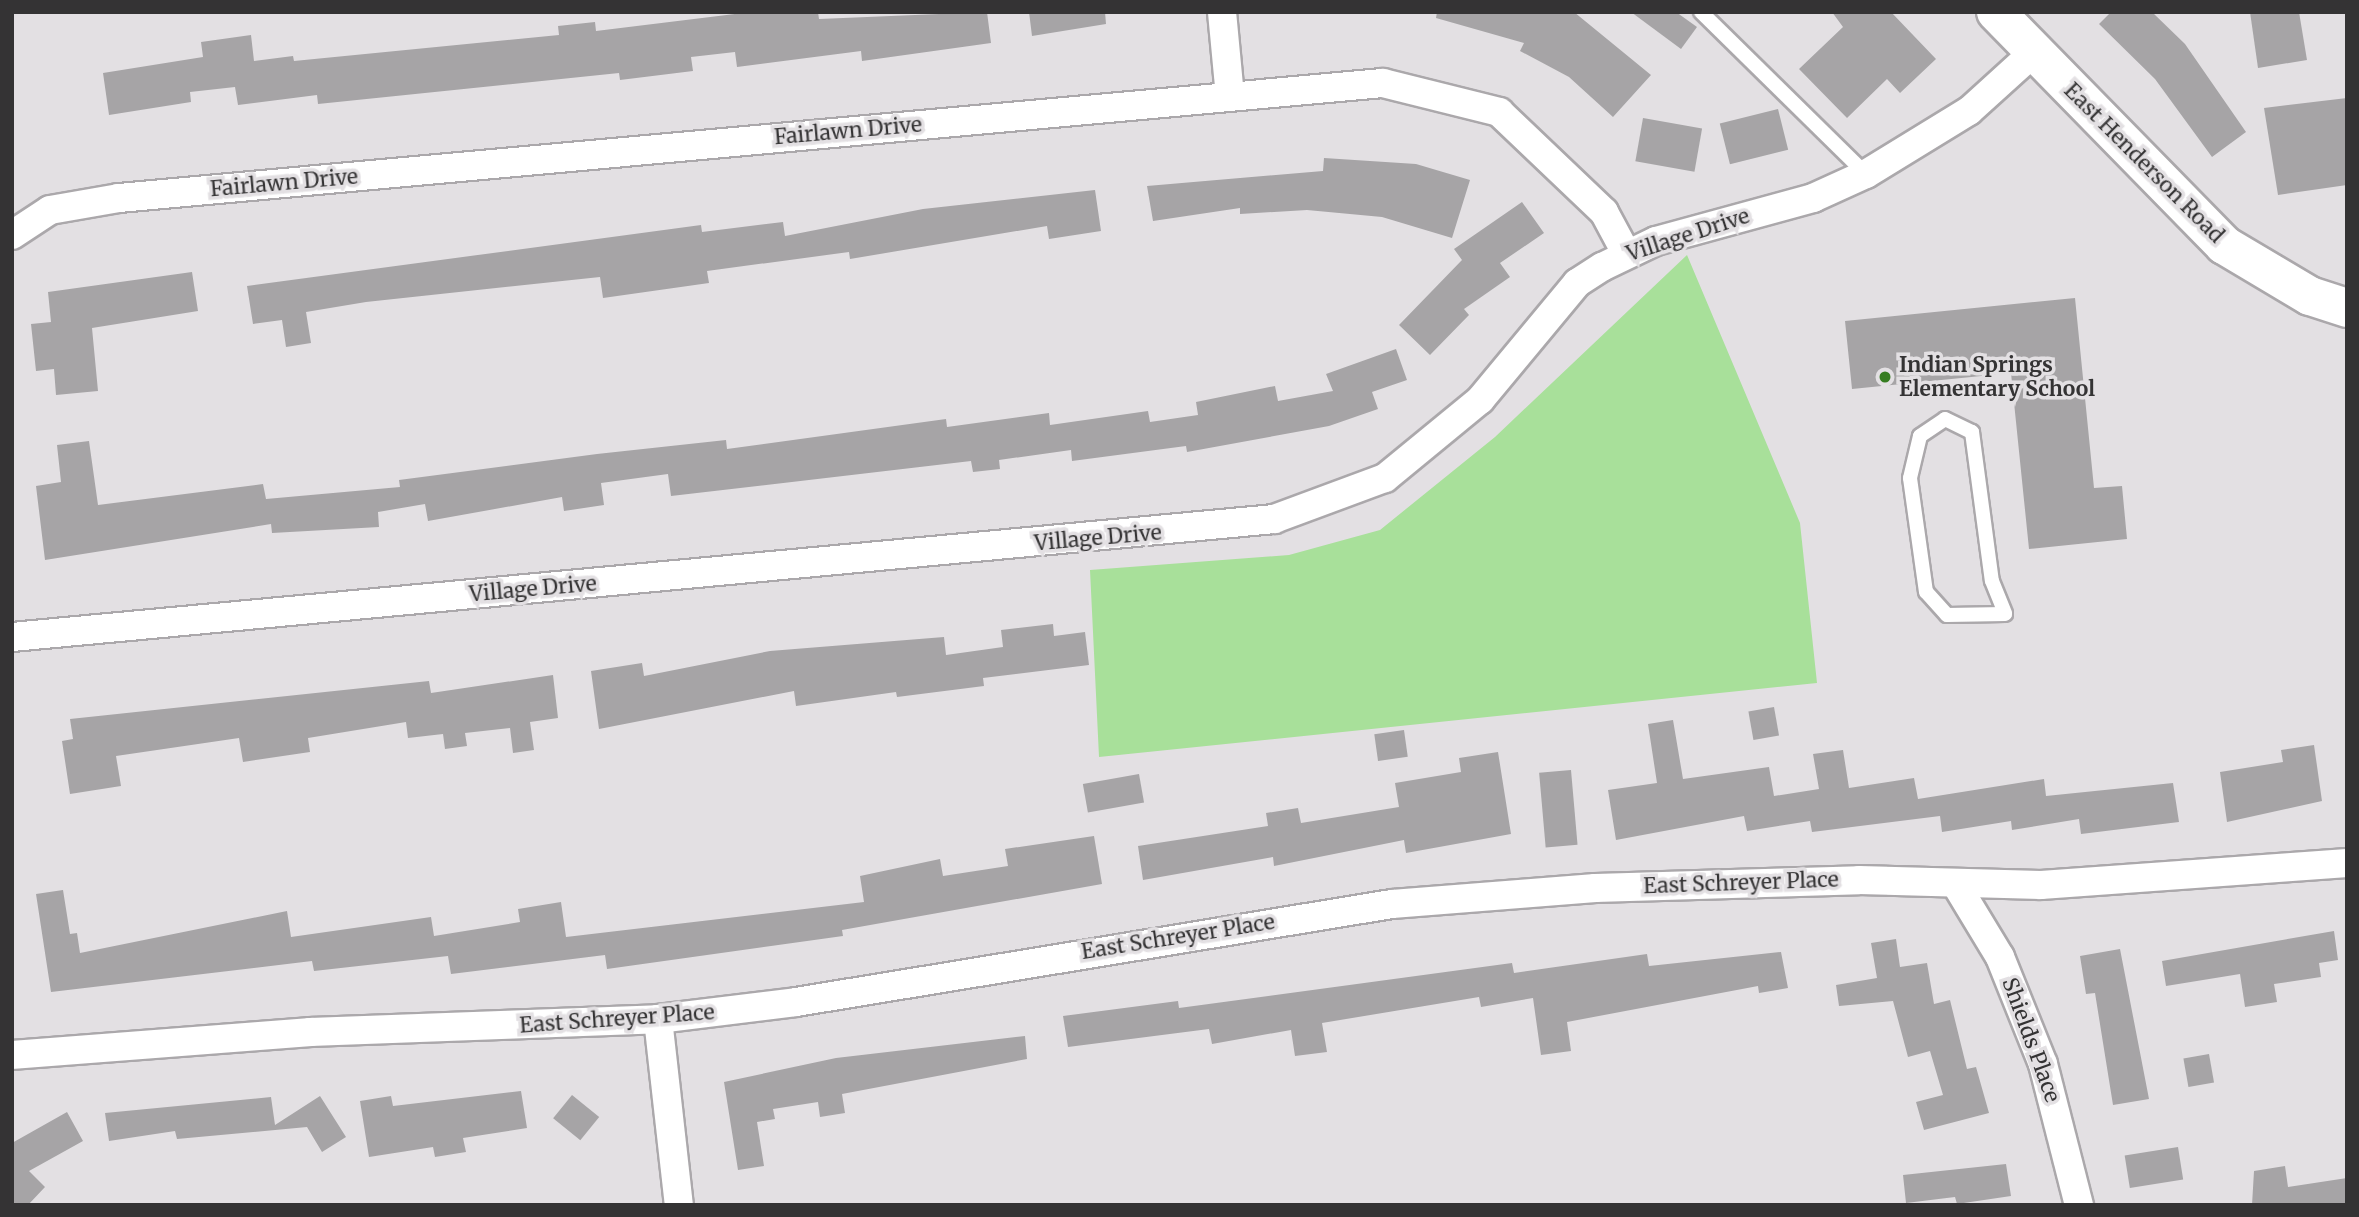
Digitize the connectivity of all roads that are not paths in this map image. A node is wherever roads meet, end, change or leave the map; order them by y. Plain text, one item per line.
1 (1223, 12) edge
2 (1701, 12) edge
3 (1996, 12) edge
4 (2034, 52) junction
5 (1230, 96) junction
6 (1866, 174) junction
7 (14, 228) edge
8 (1626, 253) junction
9 (2347, 308) edge
10 (2006, 614) joint
11 (12, 637) edge
12 (2347, 863) edge
13 (1957, 886) junction
14 (659, 1019) junction
15 (12, 1055) edge
16 (679, 1205) edge
17 (2079, 1205) edge

1 - 5 street
2 - 6 lane
3 - 4 main road, East Henderson Road
4 - 6 street, Village Drive
4 - 9 main road, East Henderson Road
5 - 7 street, Fairlawn Drive
5 - 8 street, Fairlawn Drive
6 - 8 street, Village Drive
8 - 11 street, Village Drive
10 - 10 lane
12 - 13 street, East Schreyer Place
13 - 14 street, East Schreyer Place
13 - 17 street, Shields Place
14 - 15 street, East Schreyer Place
14 - 16 street

